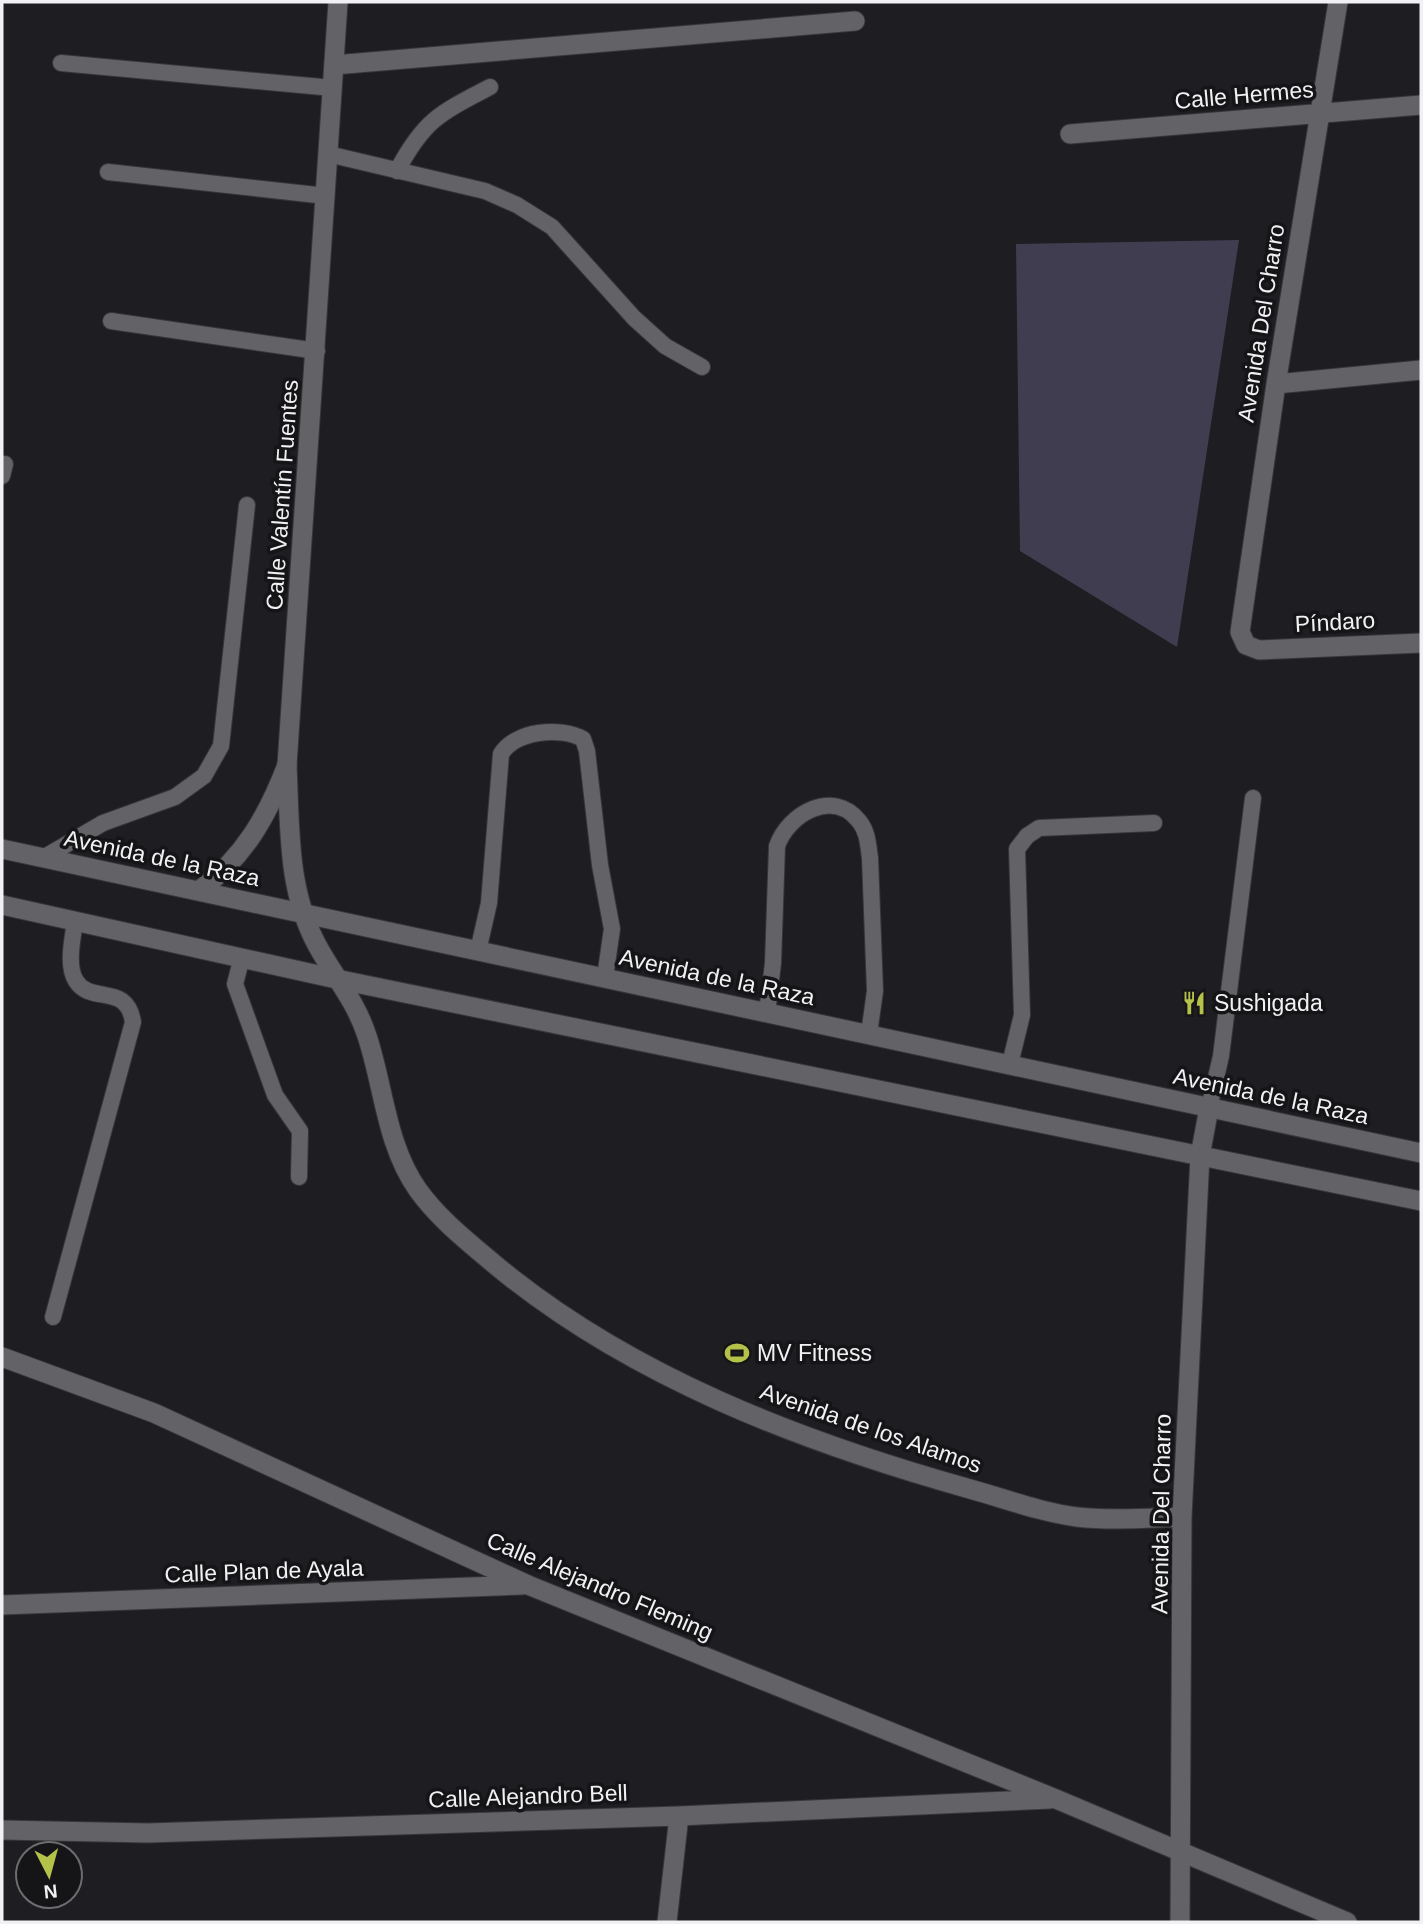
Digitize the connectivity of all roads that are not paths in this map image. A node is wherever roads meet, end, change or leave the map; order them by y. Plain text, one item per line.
1 (338, 2) edge
2 (1338, 2) edge
3 (855, 21) dead end
4 (61, 62) dead end
5 (334, 65) junction
6 (490, 87) dead end
7 (333, 88) junction
8 (1421, 105) edge
9 (1319, 114) junction
10 (1070, 134) dead end
11 (328, 154) junction
12 (397, 171) junction
13 (108, 172) dead end
14 (326, 196) junction
15 (111, 321) dead end
16 (317, 351) junction
17 (702, 367) dead end
18 (1421, 370) edge
19 (1276, 384) junction
20 (247, 505) dead end
21 (1421, 643) edge
22 (1251, 648) joint
23 (287, 765) junction
24 (1252, 798) dead end
25 (1154, 823) dead end
26 (2, 849) edge
27 (43, 858) junction
28 (200, 890) junction
29 (2, 905) edge
30 (303, 912) junction
31 (75, 921) junction
32 (478, 951) junction
33 (242, 957) junction
34 (605, 977) junction
35 (341, 979) junction
36 (766, 1013) junction
37 (869, 1034) junction
38 (1010, 1064) junction
39 (1209, 1108) junction
40 (1421, 1153) edge
41 (1200, 1156) junction
42 (299, 1177) dead end
43 (1421, 1201) edge
44 (53, 1317) dead end
45 (2, 1357) edge
46 (1182, 1517) junction
47 (528, 1585) junction
48 (2, 1605) edge
49 (1056, 1799) junction
50 (679, 1816) junction
51 (2, 1830) edge
52 (1182, 1853) junction
53 (667, 1922) edge
54 (1180, 1922) edge
55 (1347, 1922) edge

1 - 5 street, Calle Valentín Fuentes
2 - 9 street, Avenida Del Charro
3 - 5 street
4 - 7 lane
5 - 7 street, Calle Valentín Fuentes
6 - 12 lane
7 - 11 street, Calle Valentín Fuentes
8 - 9 street, Calle Hermes
9 - 10 street, Calle Hermes
9 - 19 street, Avenida Del Charro
11 - 12 lane
11 - 14 street, Calle Valentín Fuentes
12 - 17 lane
13 - 14 lane
14 - 16 street, Calle Valentín Fuentes
15 - 16 lane
16 - 23 street, Calle Valentín Fuentes
18 - 19 street
19 - 22 street, Avenida Del Charro
20 - 27 lane
21 - 22 street, Píndaro
23 - 28 street
23 - 30 street, Calle Valentín Fuentes
24 - 39 lane
25 - 38 lane
26 - 27 street, Avenida de la Raza
27 - 28 street, Avenida de la Raza
28 - 30 street, Avenida de la Raza
29 - 31 street
30 - 32 street, Avenida de la Raza
30 - 35 street, Calle Valentín Fuentes
31 - 33 street
31 - 44 lane
32 - 34 street, Avenida de la Raza
32 - 34 lane
33 - 35 street
33 - 42 lane
34 - 36 street, Avenida de la Raza
35 - 41 street
35 - 46 street, Avenida de los Alamos
36 - 37 street, Avenida de la Raza
36 - 37 lane
37 - 38 street, Avenida de la Raza
38 - 39 street, Avenida de la Raza
39 - 40 street, Avenida de la Raza
39 - 41 street, Avenida Del Charro
41 - 43 street
41 - 46 street, Avenida Del Charro
45 - 47 street, Calle Alejandro Fleming
46 - 52 street, Avenida Del Charro
47 - 48 street, Calle Plan de Ayala
47 - 49 street, Calle Alejandro Fleming
49 - 50 street, Calle Alejandro Bell
49 - 52 street, Calle Alejandro Fleming
50 - 51 street, Calle Alejandro Bell
50 - 53 street
52 - 54 street, Avenida Del Charro
52 - 55 street, Calle Alejandro Fleming

